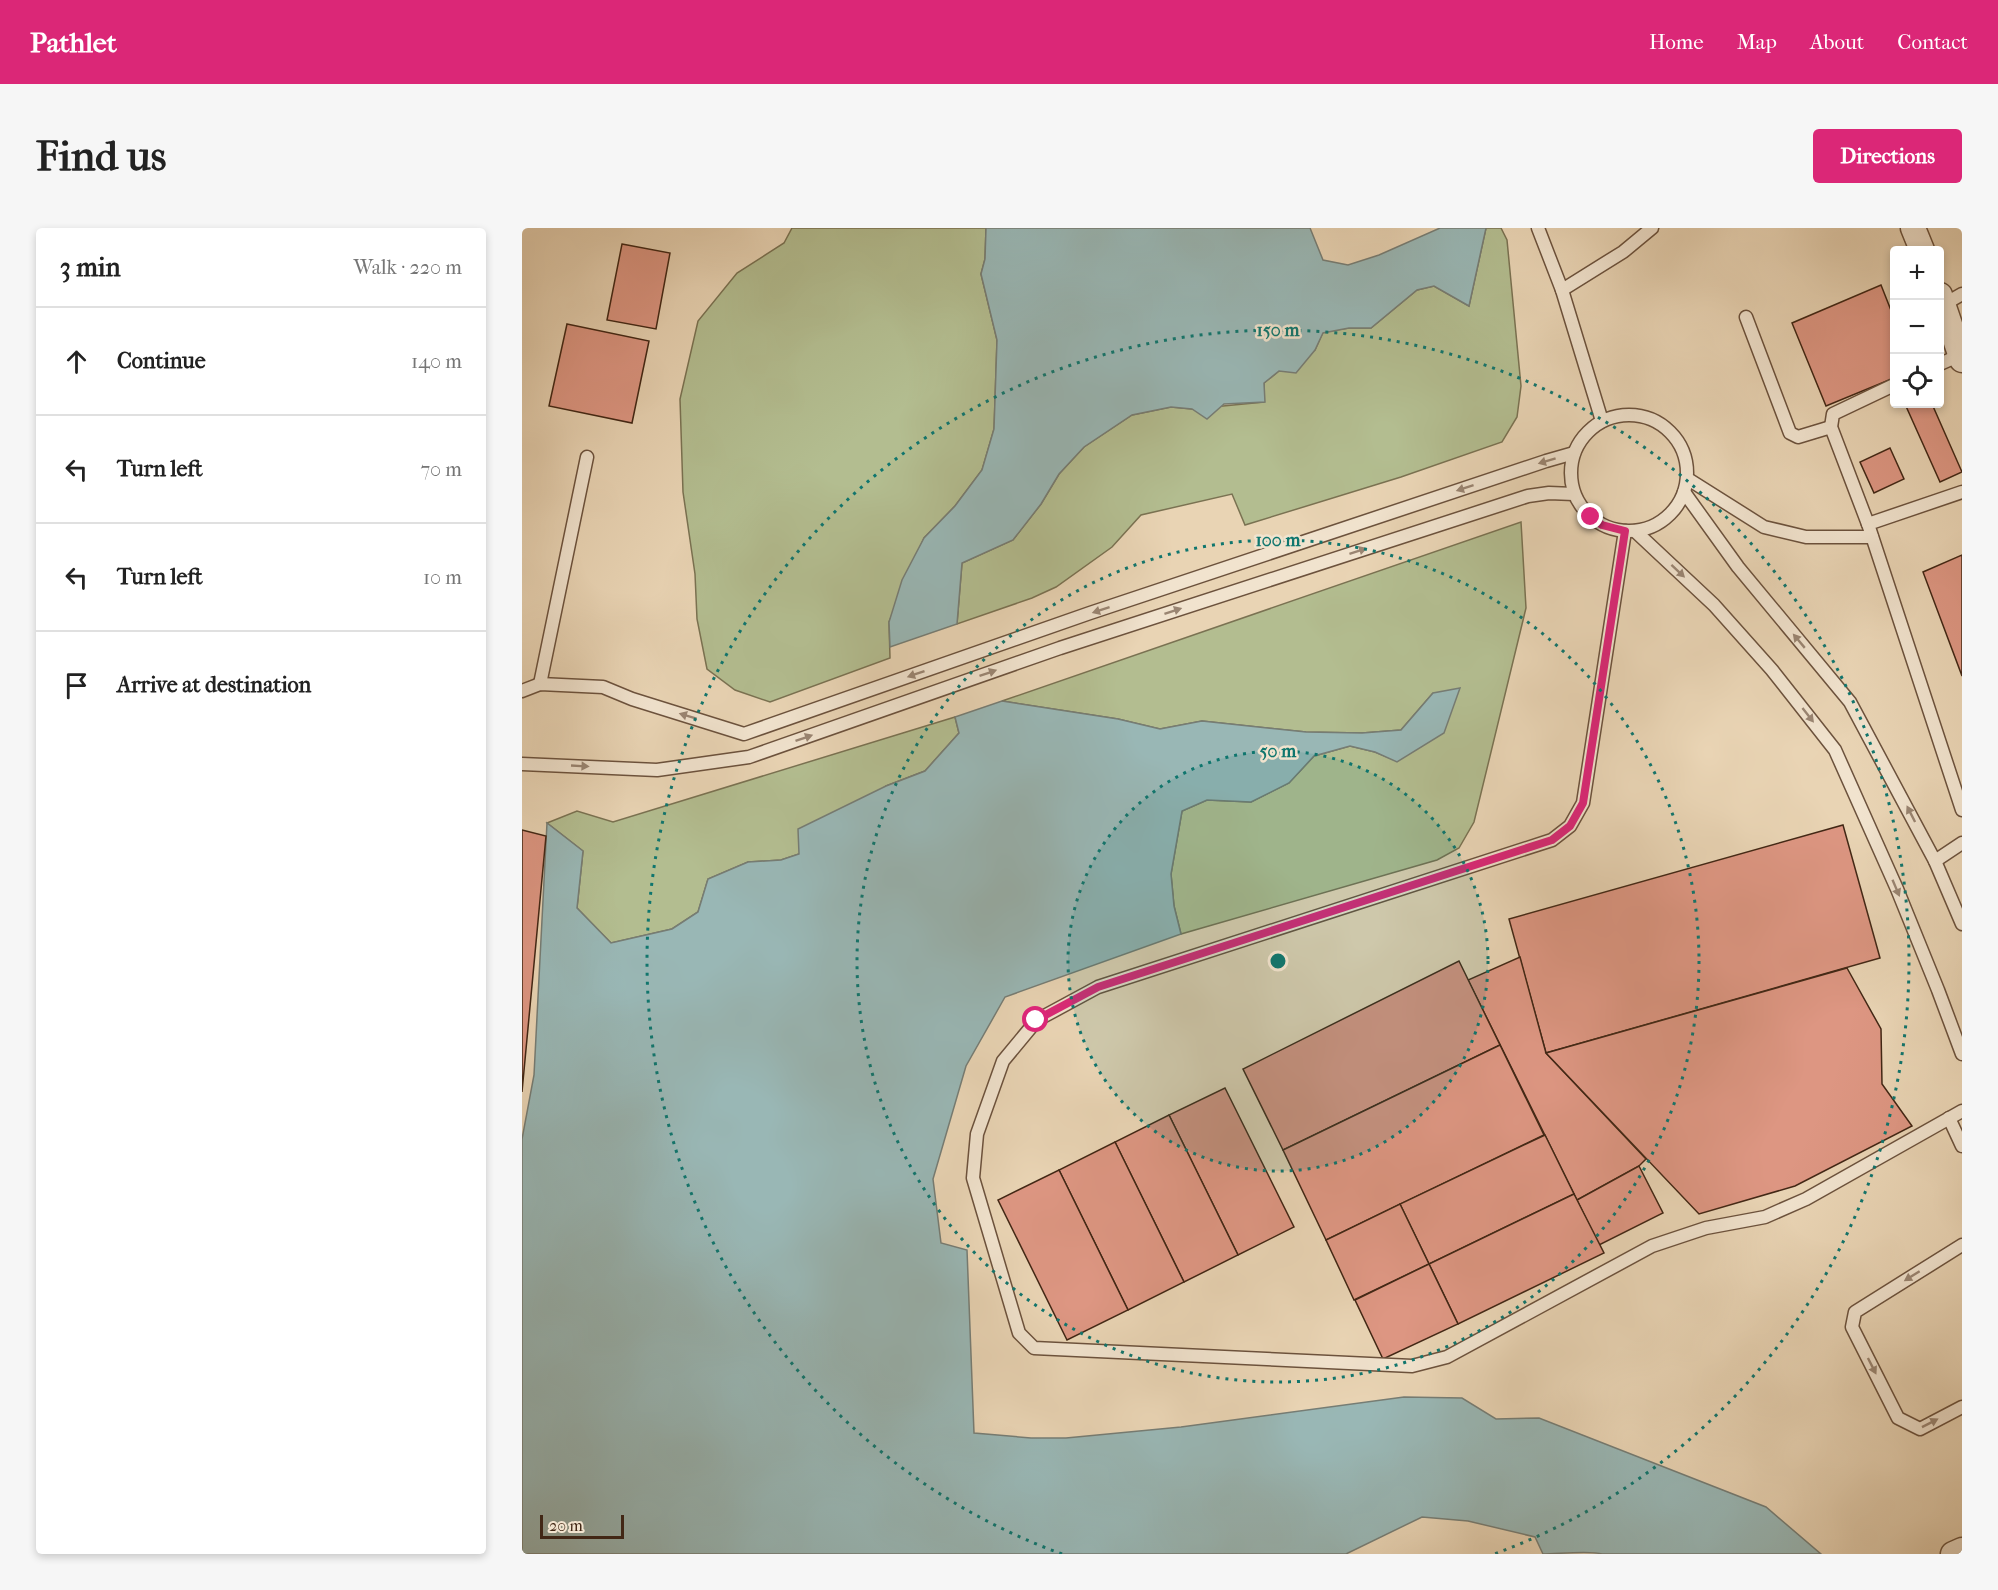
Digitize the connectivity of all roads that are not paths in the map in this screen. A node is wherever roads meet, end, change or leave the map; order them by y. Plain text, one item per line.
1 (1538, 228) edge
2 (1652, 228) edge
3 (1913, 228) edge
4 (1920, 246) edge
5 (1562, 290) junction
6 (1948, 298) edge
7 (1746, 317) dead end
8 (1954, 360) edge
9 (1890, 388) edge
10 (1602, 421) junction
11 (1831, 427) junction
12 (1574, 453) junction
13 (587, 457) dead end
14 (1688, 479) junction
15 (1684, 492) junction
16 (1962, 492) edge
17 (1574, 494) junction
18 (1870, 530) junction
19 (1630, 531) junction
20 (540, 684) junction
21 (522, 691) edge
22 (522, 764) edge
23 (1962, 810) edge
24 (1962, 843) edge
25 (1935, 861) junction
26 (1962, 924) edge
27 (1962, 1054) edge
28 (1962, 1111) edge
29 (1949, 1118) junction
30 (1962, 1146) edge
31 (1962, 1245) edge
32 (1962, 1407) edge
33 (1962, 1550) edge
34 (1953, 1554) edge

1 - 5 lane
2 - 5 lane
3 - 4 street
5 - 10 lane
6 - 8 street
7 - 11 lane
9 - 11 lane
10 - 12 lane
10 - 14 lane
11 - 18 lane
12 - 17 lane
12 -> 20 lane
13 - 20 lane
14 - 15 lane
14 - 18 lane
15 - 19 lane
25 -> 15 lane
16 - 18 lane
17 - 19 lane
22 -> 17 lane
18 - 23 lane
19 -> 27 lane
19 - 29 lane
20 - 21 lane
24 - 25 lane
25 - 26 lane
28 - 29 lane
29 - 30 lane
31 -> 32 lane
33 - 34 street

